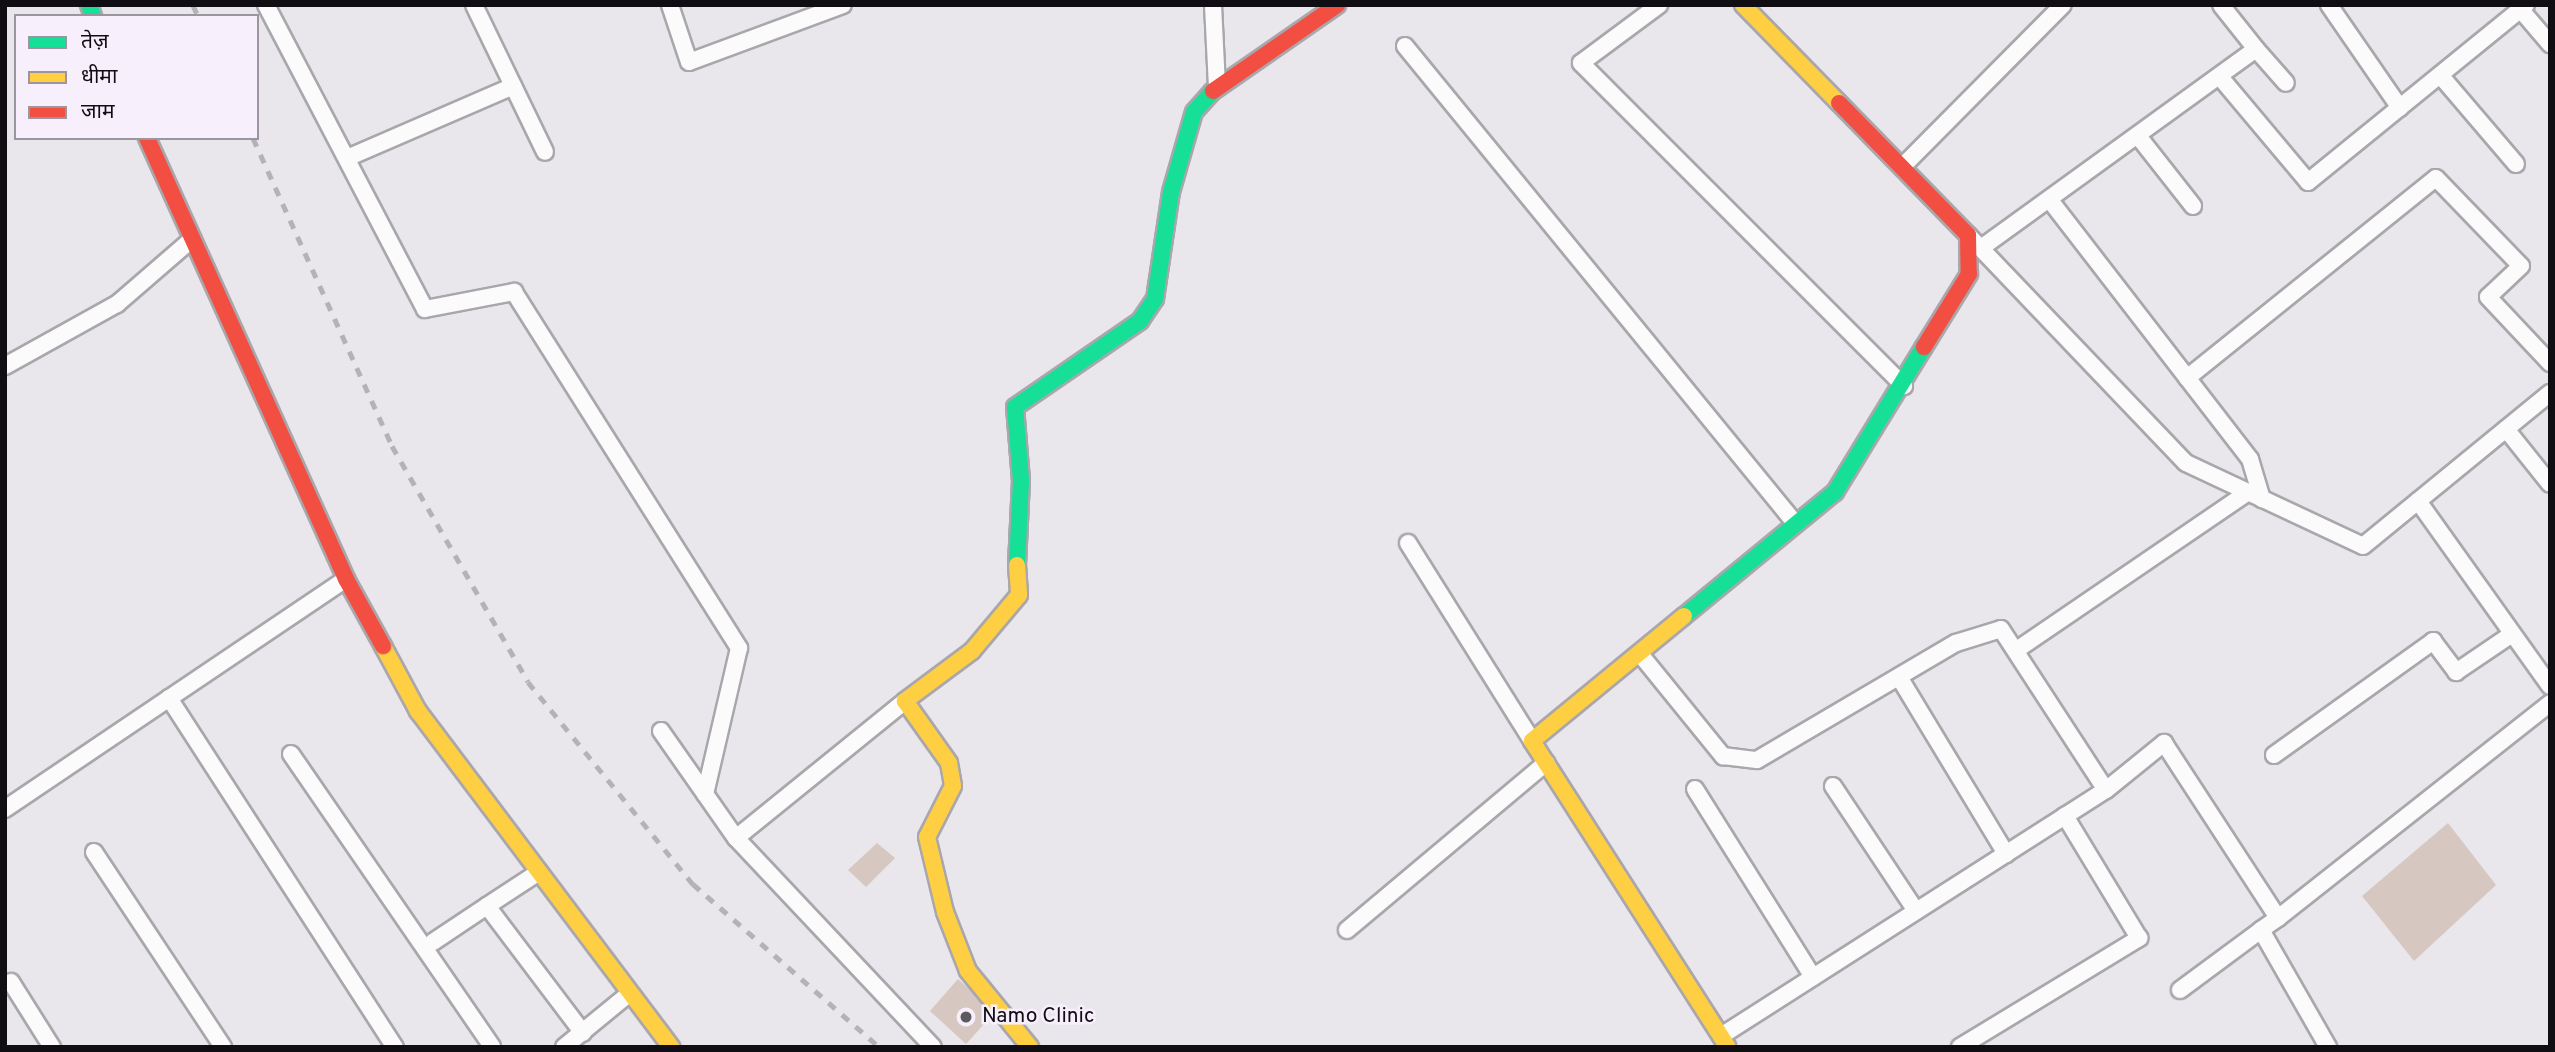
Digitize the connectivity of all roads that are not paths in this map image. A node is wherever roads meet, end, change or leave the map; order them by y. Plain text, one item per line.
1 (266, 5) edge
2 (474, 5) edge
3 (670, 5) edge
4 (843, 5) edge
5 (1213, 5) edge
6 (1337, 5) edge
7 (1658, 5) edge
8 (1744, 5) edge
9 (2063, 5) edge
10 (2221, 5) edge
11 (2329, 5) edge
12 (2523, 7) edge
13 (799, 13) edge
14 (2550, 44) edge
15 (1405, 46) dead end
16 (2256, 50) junction
17 (2440, 75) junction
18 (2220, 77) junction
19 (2286, 83) dead end
20 (513, 86) junction
21 (1217, 87) junction
22 (2400, 108) junction
23 (2138, 136) junction
24 (148, 140) edge
25 (545, 152) dead end
26 (347, 158) junction
27 (2516, 164) dead end
28 (1902, 167) junction
29 (2049, 199) junction
30 (2193, 206) dead end
31 (1968, 235) junction
32 (192, 239) junction
33 (1981, 248) junction
34 (2550, 363) edge
35 (5, 366) edge
36 (2187, 378) junction
37 (1904, 386) junction
38 (2550, 393) edge
39 (2506, 429) junction
40 (2550, 484) edge
41 (2255, 496) junction
42 (2418, 501) junction
43 (1795, 523) junction
44 (1408, 543) dead end
45 (346, 579) junction
46 (2512, 634) junction
47 (2018, 649) junction
48 (1640, 653) junction
49 (1899, 677) junction
50 (2550, 686) edge
51 (169, 698) junction
52 (905, 701) junction
53 (2550, 703) edge
54 (661, 731) dead end
55 (1532, 741) junction
56 (291, 754) dead end
57 (2274, 755) dead end
58 (1546, 764) junction
59 (1833, 786) dead end
60 (1696, 789) dead end
61 (2106, 790) junction
62 (705, 794) junction
63 (5, 809) edge
64 (2065, 816) junction
65 (736, 838) junction
66 (94, 852) dead end
67 (2006, 854) junction
68 (539, 872) junction
69 (487, 906) junction
70 (1916, 911) junction
71 (2277, 918) junction
72 (1347, 930) dead end
73 (2261, 930) junction
74 (433, 942) dead end
75 (1813, 977) junction
76 (11, 982) dead end
77 (2180, 990) dead end
78 (630, 993) junction
79 (583, 1033) junction
80 (1723, 1043) edge
81 (52, 1047) edge
82 (223, 1047) edge
83 (395, 1047) edge
84 (492, 1047) edge
85 (564, 1047) edge
86 (671, 1047) edge
87 (933, 1047) edge
88 (1030, 1047) edge
89 (1960, 1047) edge
90 (2328, 1047) edge

1 - 26 street
2 - 20 street
3 - 13 street
4 - 13 street
5 - 21 street
6 - 21 street
7 - 37 street
8 - 28 street
9 - 28 street
10 - 16 street
11 - 22 street
12 - 14 street
12 - 17 street
15 - 43 street
16 - 18 street
16 - 19 street
17 - 22 street
17 - 27 street
18 - 22 street
18 - 23 street
20 - 25 street
20 - 26 street
21 - 52 street
23 - 29 street
23 - 30 street
24 - 32 street
26 - 62 street
28 - 31 street
29 - 33 street
29 - 36 street
31 - 33 street
31 - 37 street
32 - 35 street
32 - 45 street
33 - 41 street
34 - 36 street
36 - 41 street
37 - 43 street
38 - 39 street
39 - 40 street
39 - 42 street
41 - 42 street
41 - 47 street
42 - 46 street
43 - 48 street
44 - 55 street
45 - 51 street
45 - 68 street
46 - 50 street
46 - 57 street
47 - 49 street
47 - 61 street
48 - 49 street
48 - 55 street
49 - 67 street
51 - 63 street
51 - 83 street
52 - 65 street
52 - 88 street
53 - 71 street
54 - 62 street
55 - 58 street
56 - 84 street
58 - 72 street
58 - 80 street
59 - 70 street
60 - 75 street
61 - 64 street
61 - 71 street
62 - 65 street
64 - 67 street
64 - 89 street
65 - 87 street
66 - 82 street
67 - 70 street
68 - 69 street
68 - 78 street
69 - 74 street
69 - 79 street
70 - 75 street
71 - 73 street
73 - 77 street
73 - 90 street
75 - 80 street
76 - 81 street
78 - 79 street
78 - 86 street
79 - 85 street

